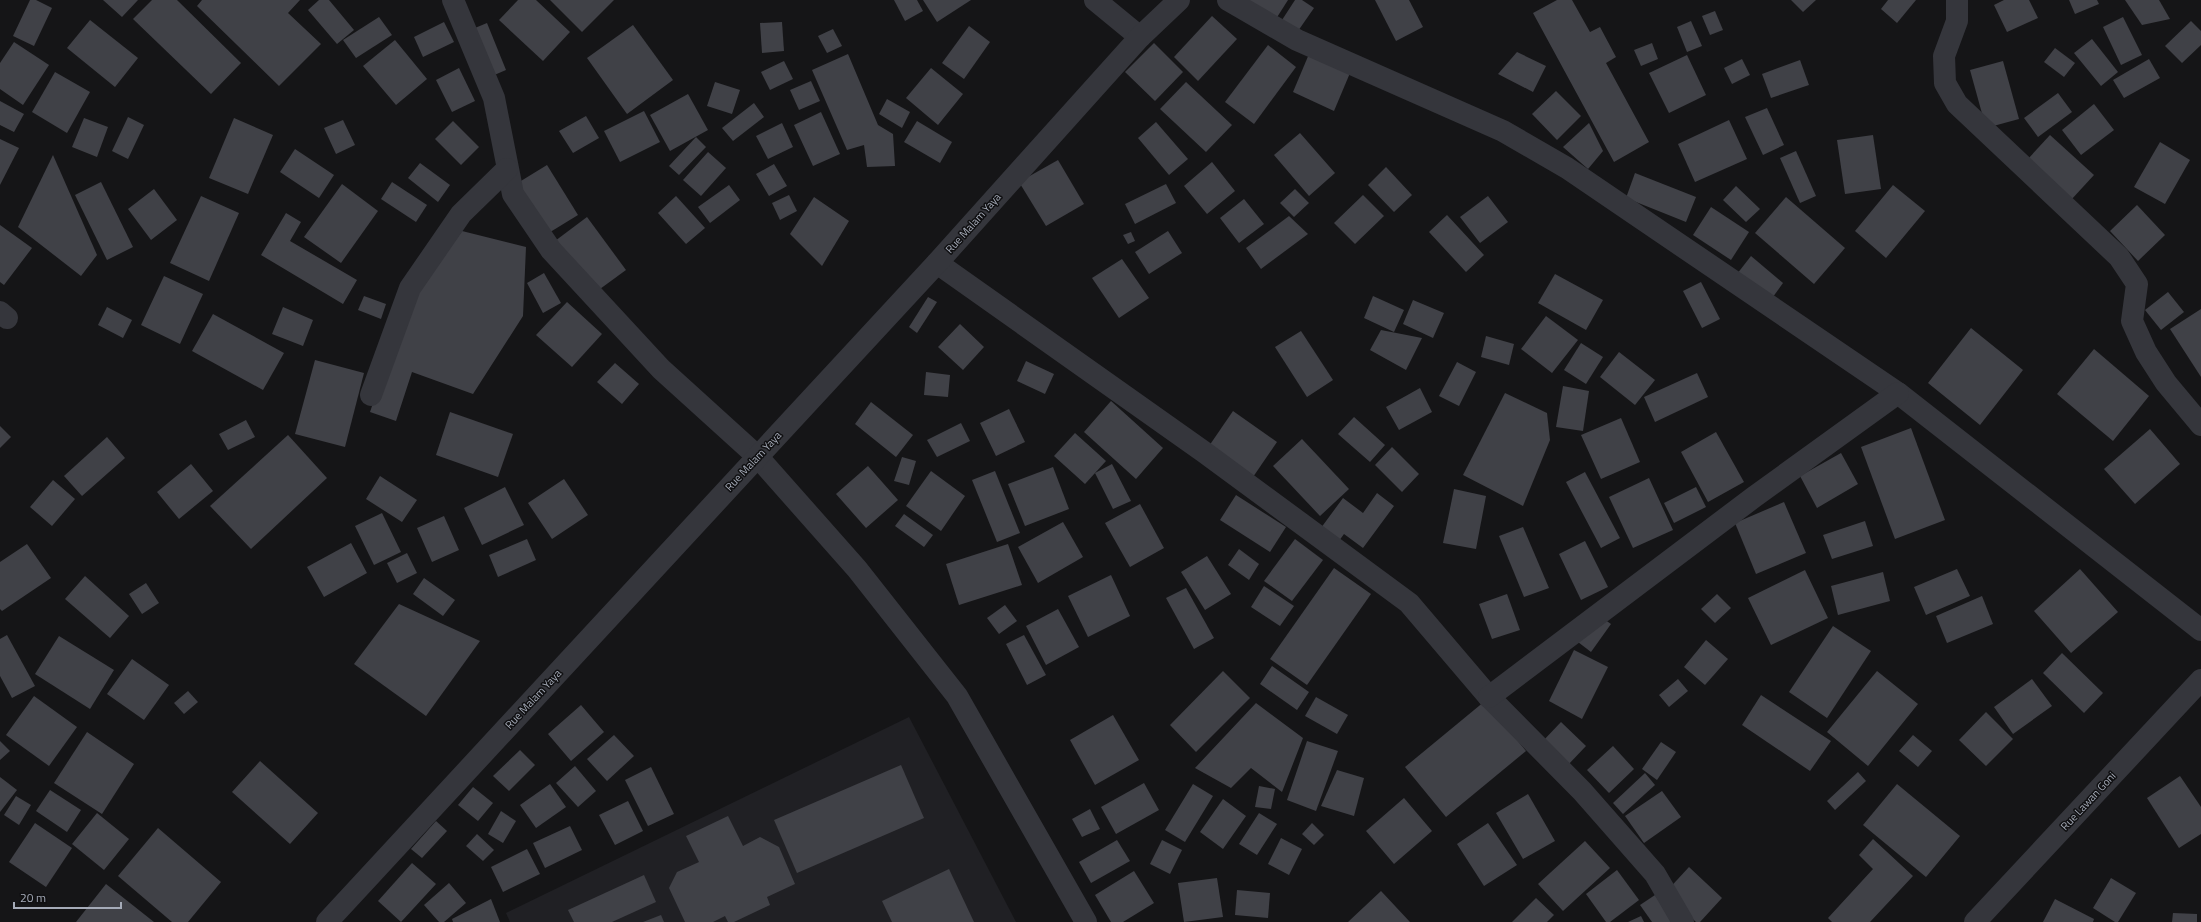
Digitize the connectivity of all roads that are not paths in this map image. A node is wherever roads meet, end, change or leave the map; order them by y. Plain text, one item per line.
1 (454, 0) edge
2 (1095, 0) edge
3 (1179, 0) edge
4 (1228, 0) edge
5 (1956, 0) edge
6 (1140, 37) junction
7 (507, 169) junction
8 (937, 263) junction
9 (1898, 393) junction
10 (371, 395) dead end
11 (2201, 425) edge
12 (758, 456) junction
13 (2201, 630) edge
14 (2201, 680) edge
15 (1489, 697) junction
16 (327, 922) edge
17 (1086, 922) edge
18 (1683, 922) edge
19 (1975, 922) edge

1 - 7 street
2 - 6 street
3 - 6 street, Rue Malam Yaya
4 - 9 street
5 - 11 street
6 - 8 street, Rue Malam Yaya
7 - 10 street
7 - 12 street
8 - 12 street, Rue Malam Yaya
8 - 15 street
9 - 13 street
9 - 15 street
12 - 16 street, Rue Malam Yaya
12 - 17 street
14 - 19 street, Rue Lawan Goni
15 - 18 street

